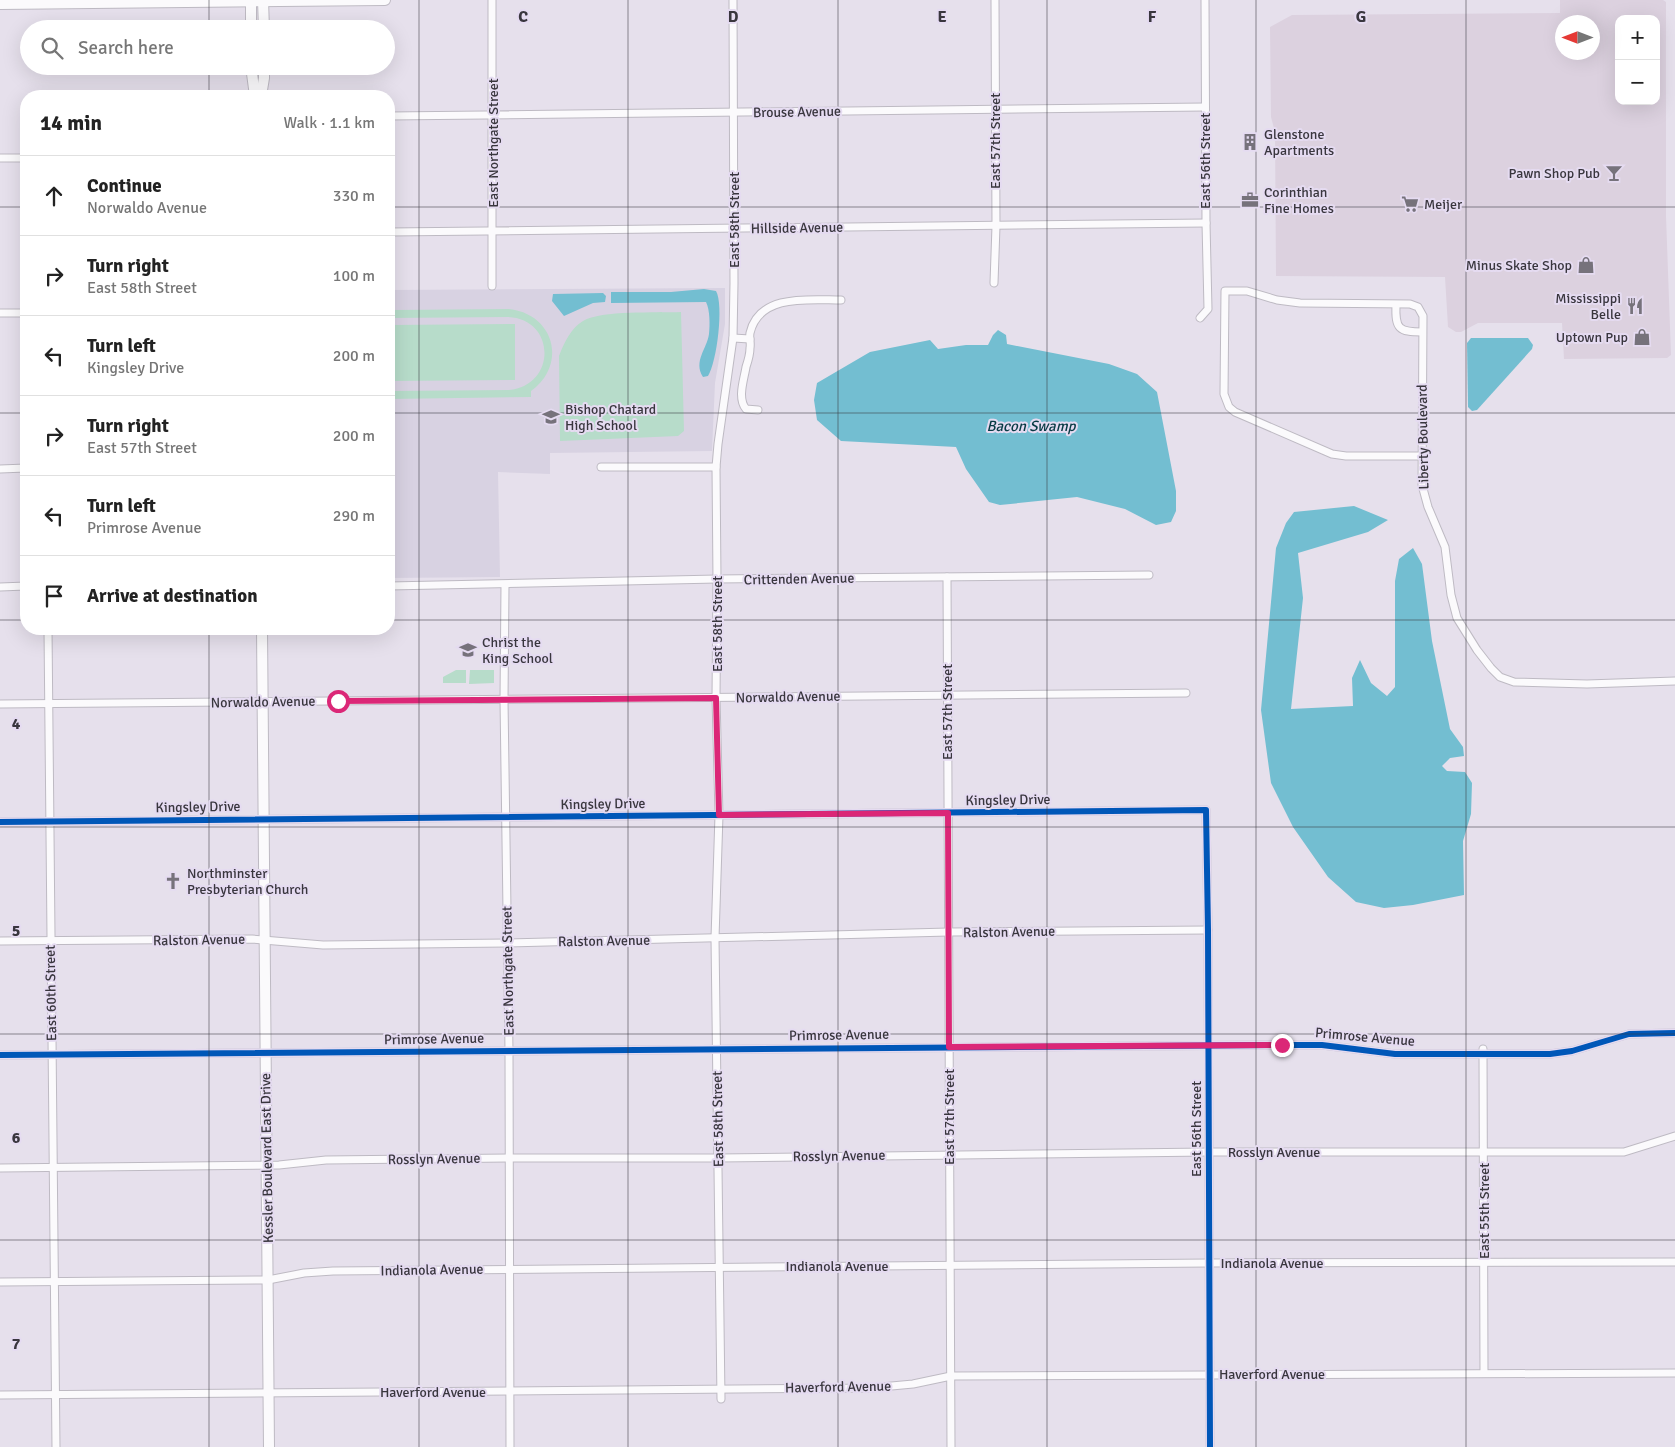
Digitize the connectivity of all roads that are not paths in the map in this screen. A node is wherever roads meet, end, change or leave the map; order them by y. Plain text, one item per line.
1 (385, 0) edge
2 (492, 0) edge
3 (733, 0) edge
4 (995, 0) edge
5 (1205, 0) edge
6 (251, 1) edge
7 (264, 1) edge
8 (0, 4) edge
9 (251, 20) edge
10 (264, 20) edge
11 (252, 75) edge
12 (264, 75) edge
13 (254, 90) edge
14 (262, 90) edge
15 (1205, 107) junction
16 (995, 110) junction
17 (733, 113) junction
18 (493, 115) junction
19 (395, 116) edge
20 (0, 158) edge
21 (20, 158) edge
22 (1206, 223) junction
23 (996, 226) junction
24 (734, 229) junction
25 (493, 231) junction
26 (395, 232) edge
27 (994, 283) dead end
28 (492, 286) dead end
29 (841, 300) dead end
30 (1396, 305) junction
31 (0, 313) edge
32 (20, 313) edge
33 (1200, 318) dead end
34 (1422, 332) junction
35 (733, 338) junction
36 (750, 339) junction
37 (758, 410) dead end
38 (1422, 456) junction
39 (601, 467) dead end
40 (716, 467) junction
41 (20, 468) edge
42 (0, 469) edge
43 (1149, 575) dead end
44 (947, 577) junction
45 (718, 579) junction
46 (505, 585) junction
47 (0, 586) edge
48 (20, 586) edge
49 (395, 586) edge
50 (48, 635) edge
51 (262, 635) edge
52 (1675, 681) edge
53 (1186, 693) dead end
54 (947, 695) junction
55 (716, 698) junction
56 (504, 700) junction
57 (263, 702) junction
58 (0, 704) edge
59 (49, 704) junction
60 (1206, 810) joint
61 (948, 813) junction
62 (719, 815) junction
63 (506, 817) junction
64 (264, 819) junction
65 (49, 821) junction
66 (0, 822) edge
67 (1208, 930) junction
68 (948, 932) junction
69 (715, 938) junction
70 (265, 940) junction
71 (0, 941) edge
72 (50, 941) junction
73 (507, 943) junction
74 (1675, 1034) edge
75 (1208, 1046) junction
76 (949, 1047) junction
77 (716, 1049) junction
78 (508, 1051) junction
79 (1484, 1052) junction
80 (266, 1053) junction
81 (0, 1055) edge
82 (52, 1055) junction
83 (1675, 1136) edge
84 (1209, 1152) junction
85 (1484, 1152) junction
86 (950, 1155) junction
87 (508, 1158) junction
88 (718, 1158) junction
89 (267, 1165) junction
90 (53, 1167) junction
91 (0, 1168) edge
92 (1484, 1262) junction
93 (1675, 1262) edge
94 (1209, 1263) junction
95 (950, 1265) junction
96 (720, 1267) junction
97 (509, 1269) junction
98 (268, 1280) junction
99 (54, 1281) junction
100 (0, 1282) edge
101 (1484, 1373) junction
102 (1209, 1374) junction
103 (1675, 1374) edge
104 (951, 1376) junction
105 (721, 1389) junction
106 (509, 1391) junction
107 (268, 1393) junction
108 (55, 1395) junction
109 (0, 1396) edge
110 (721, 1399) dead end
111 (56, 1447) edge
112 (269, 1447) edge
113 (510, 1447) edge
114 (951, 1447) edge
115 (1210, 1447) edge

1 - 7 main road
2 - 18 street, East Northgate Street
3 - 17 street, East 58th Street
4 - 16 street, East 57th Street
5 - 15 street, East 56th Street
6 - 7 main road
6 - 8 main road
6 - 9 main road
7 - 10 main road
11 - 13 main road
12 - 14 main road
15 - 16 street, Brouse Avenue
15 - 22 street, East 56th Street
16 - 17 street, Brouse Avenue
16 - 23 street, East 57th Street
17 - 18 street, Brouse Avenue
17 - 24 street, East 58th Street
18 - 19 street, Brouse Avenue
18 - 25 street, East Northgate Street
20 - 21 street
22 - 23 street, Hillside Avenue
22 - 33 street, East 56th Street
23 - 24 street, Hillside Avenue
23 - 27 street, East 57th Street
24 - 25 street, Hillside Avenue
24 - 35 street, East 58th Street
25 - 26 street, Hillside Avenue
25 - 28 street, East Northgate Street
29 - 36 street
30 - 34 street
30 - 34 street, Liberty Boulevard
30 - 38 street, Liberty Boulevard
31 - 32 street
34 - 38 street, Liberty Boulevard
35 - 36 street
35 - 40 street, East 58th Street
36 - 37 street
38 - 52 street, Liberty Boulevard
39 - 40 street
40 - 45 street, East 58th Street
41 - 42 street
43 - 44 street, Crittenden Avenue
44 - 45 street, Crittenden Avenue
44 - 54 street, East 57th Street
45 - 46 street, Crittenden Avenue
45 - 55 street, East 58th Street
46 - 49 street, Crittenden Avenue
46 - 56 street, East Northgate Street
47 - 48 street
50 - 59 street, East 60th Street
51 - 57 main road, Kessler Boulevard East Drive
53 - 54 street, Norwaldo Avenue
54 - 55 street, Norwaldo Avenue
54 - 61 street, East 57th Street
55 - 56 street, Norwaldo Avenue
55 - 62 street, East 58th Street
56 - 57 street, Norwaldo Avenue
56 - 63 street, East Northgate Street
57 - 59 street, Norwaldo Avenue
57 - 64 main road, Kessler Boulevard East Drive
58 - 59 street, Norwaldo Avenue
59 - 65 street, East 60th Street
60 - 61 street, Kingsley Drive
60 - 67 street, East 56th Street
61 - 62 street, Kingsley Drive
61 - 68 street, East 57th Street
62 - 63 street, Kingsley Drive
62 - 69 street, East 58th Street
63 - 64 street, Kingsley Drive
63 - 73 street, East Northgate Street
64 - 65 street, Kingsley Drive
64 - 70 main road, Kessler Boulevard East Drive
65 - 66 street, Kingsley Drive
65 - 72 street, East 60th Street
67 - 68 street, Ralston Avenue
67 - 75 street, East 56th Street
68 - 69 street, Ralston Avenue
68 - 76 street, East 57th Street
69 - 73 street, Ralston Avenue
69 - 77 street, East 58th Street
70 - 72 street, Ralston Avenue
70 - 73 street, Ralston Avenue
70 - 80 main road, Kessler Boulevard East Drive
71 - 72 street, Ralston Avenue
72 - 82 street, East 60th Street
73 - 78 street, East Northgate Street
74 - 79 street, Primrose Avenue
75 - 76 street, Primrose Avenue
75 - 79 street, Primrose Avenue
75 - 84 street, East 56th Street
76 - 77 street, Primrose Avenue
76 - 86 street, East 57th Street
77 - 78 street, Primrose Avenue
77 - 88 street, East 58th Street
78 - 80 street, Primrose Avenue
78 - 87 street, East Northgate Street
79 - 85 street, East 55th Street
80 - 82 street, Primrose Avenue
80 - 89 main road, Kessler Boulevard East Drive
81 - 82 street, Primrose Avenue
82 - 90 street, East 60th Street
83 - 85 street, Rosslyn Avenue
84 - 85 street, Rosslyn Avenue
84 - 86 street, Rosslyn Avenue
84 - 94 street, East 56th Street
85 - 92 street, East 55th Street
86 - 88 street, Rosslyn Avenue
86 - 95 street, East 57th Street
87 - 88 street, Rosslyn Avenue
87 - 89 street, Rosslyn Avenue
87 - 97 street, East Northgate Street
88 - 96 street, East 58th Street
89 - 90 street, Rosslyn Avenue
89 - 98 main road, Kessler Boulevard East Drive
90 - 91 street, Rosslyn Avenue
90 - 99 street, East 60th Street
92 - 93 street, Indianola Avenue
92 - 94 street, Indianola Avenue
92 - 101 street, East 55th Street
94 - 95 street, Indianola Avenue
94 - 102 street, East 56th Street
95 - 96 street, Indianola Avenue
95 - 104 street, East 57th Street
96 - 97 street, Indianola Avenue
96 - 105 street, East 58th Street
97 - 98 street, Indianola Avenue
97 - 106 street, East Northgate Street
98 - 99 street, Indianola Avenue
98 - 107 main road, Kessler Boulevard East Drive
99 - 100 street, Indianola Avenue
99 - 108 street, East 60th Street
101 - 102 street, Haverford Avenue
101 - 103 street, Haverford Avenue
102 - 104 street, Haverford Avenue
102 - 115 street, East 56th Street
104 - 105 street, Haverford Avenue
104 - 114 street, East 57th Street
105 - 106 street, Haverford Avenue
105 - 110 street, East 58th Street
106 - 107 street, Haverford Avenue
106 - 113 street, East Northgate Street
107 - 108 street, Haverford Avenue
107 - 112 main road, Kessler Boulevard East Drive
108 - 109 street, Haverford Avenue
108 - 111 street, East 60th Street

